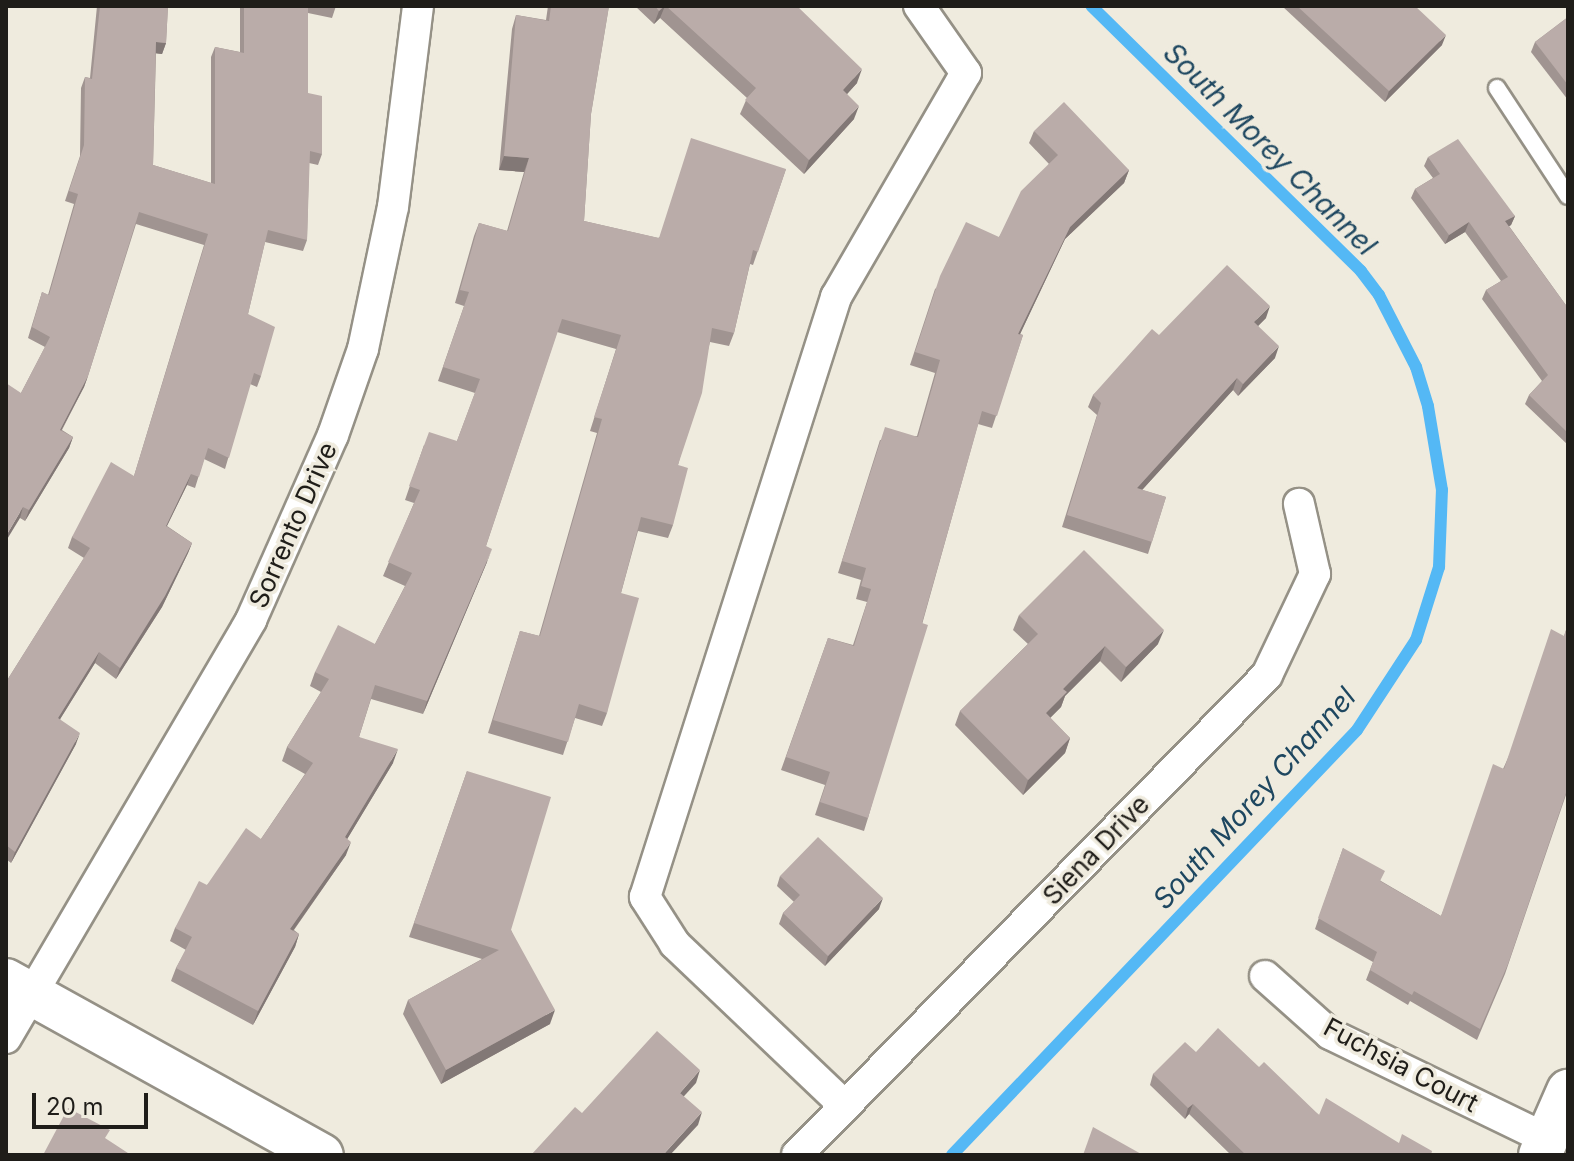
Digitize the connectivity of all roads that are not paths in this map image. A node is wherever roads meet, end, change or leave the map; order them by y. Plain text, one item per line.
1 (418, 6) edge
2 (919, 6) edge
3 (1497, 88) dead end
4 (1568, 196) edge
5 (1299, 504) dead end
6 (1265, 976) dead end
7 (19, 987) edge
8 (6, 1038) edge
9 (1568, 1091) edge
10 (845, 1106) junction
11 (1543, 1147) edge
12 (322, 1155) edge
13 (797, 1155) edge

1 - 7 street, Sorrento Drive
2 - 10 street
3 - 4 lane
5 - 10 street, Siena Drive
6 - 11 street, Fuchsia Court
7 - 8 street, Sorrento Drive
7 - 12 street
9 - 11 street
10 - 13 street, Siena Drive

